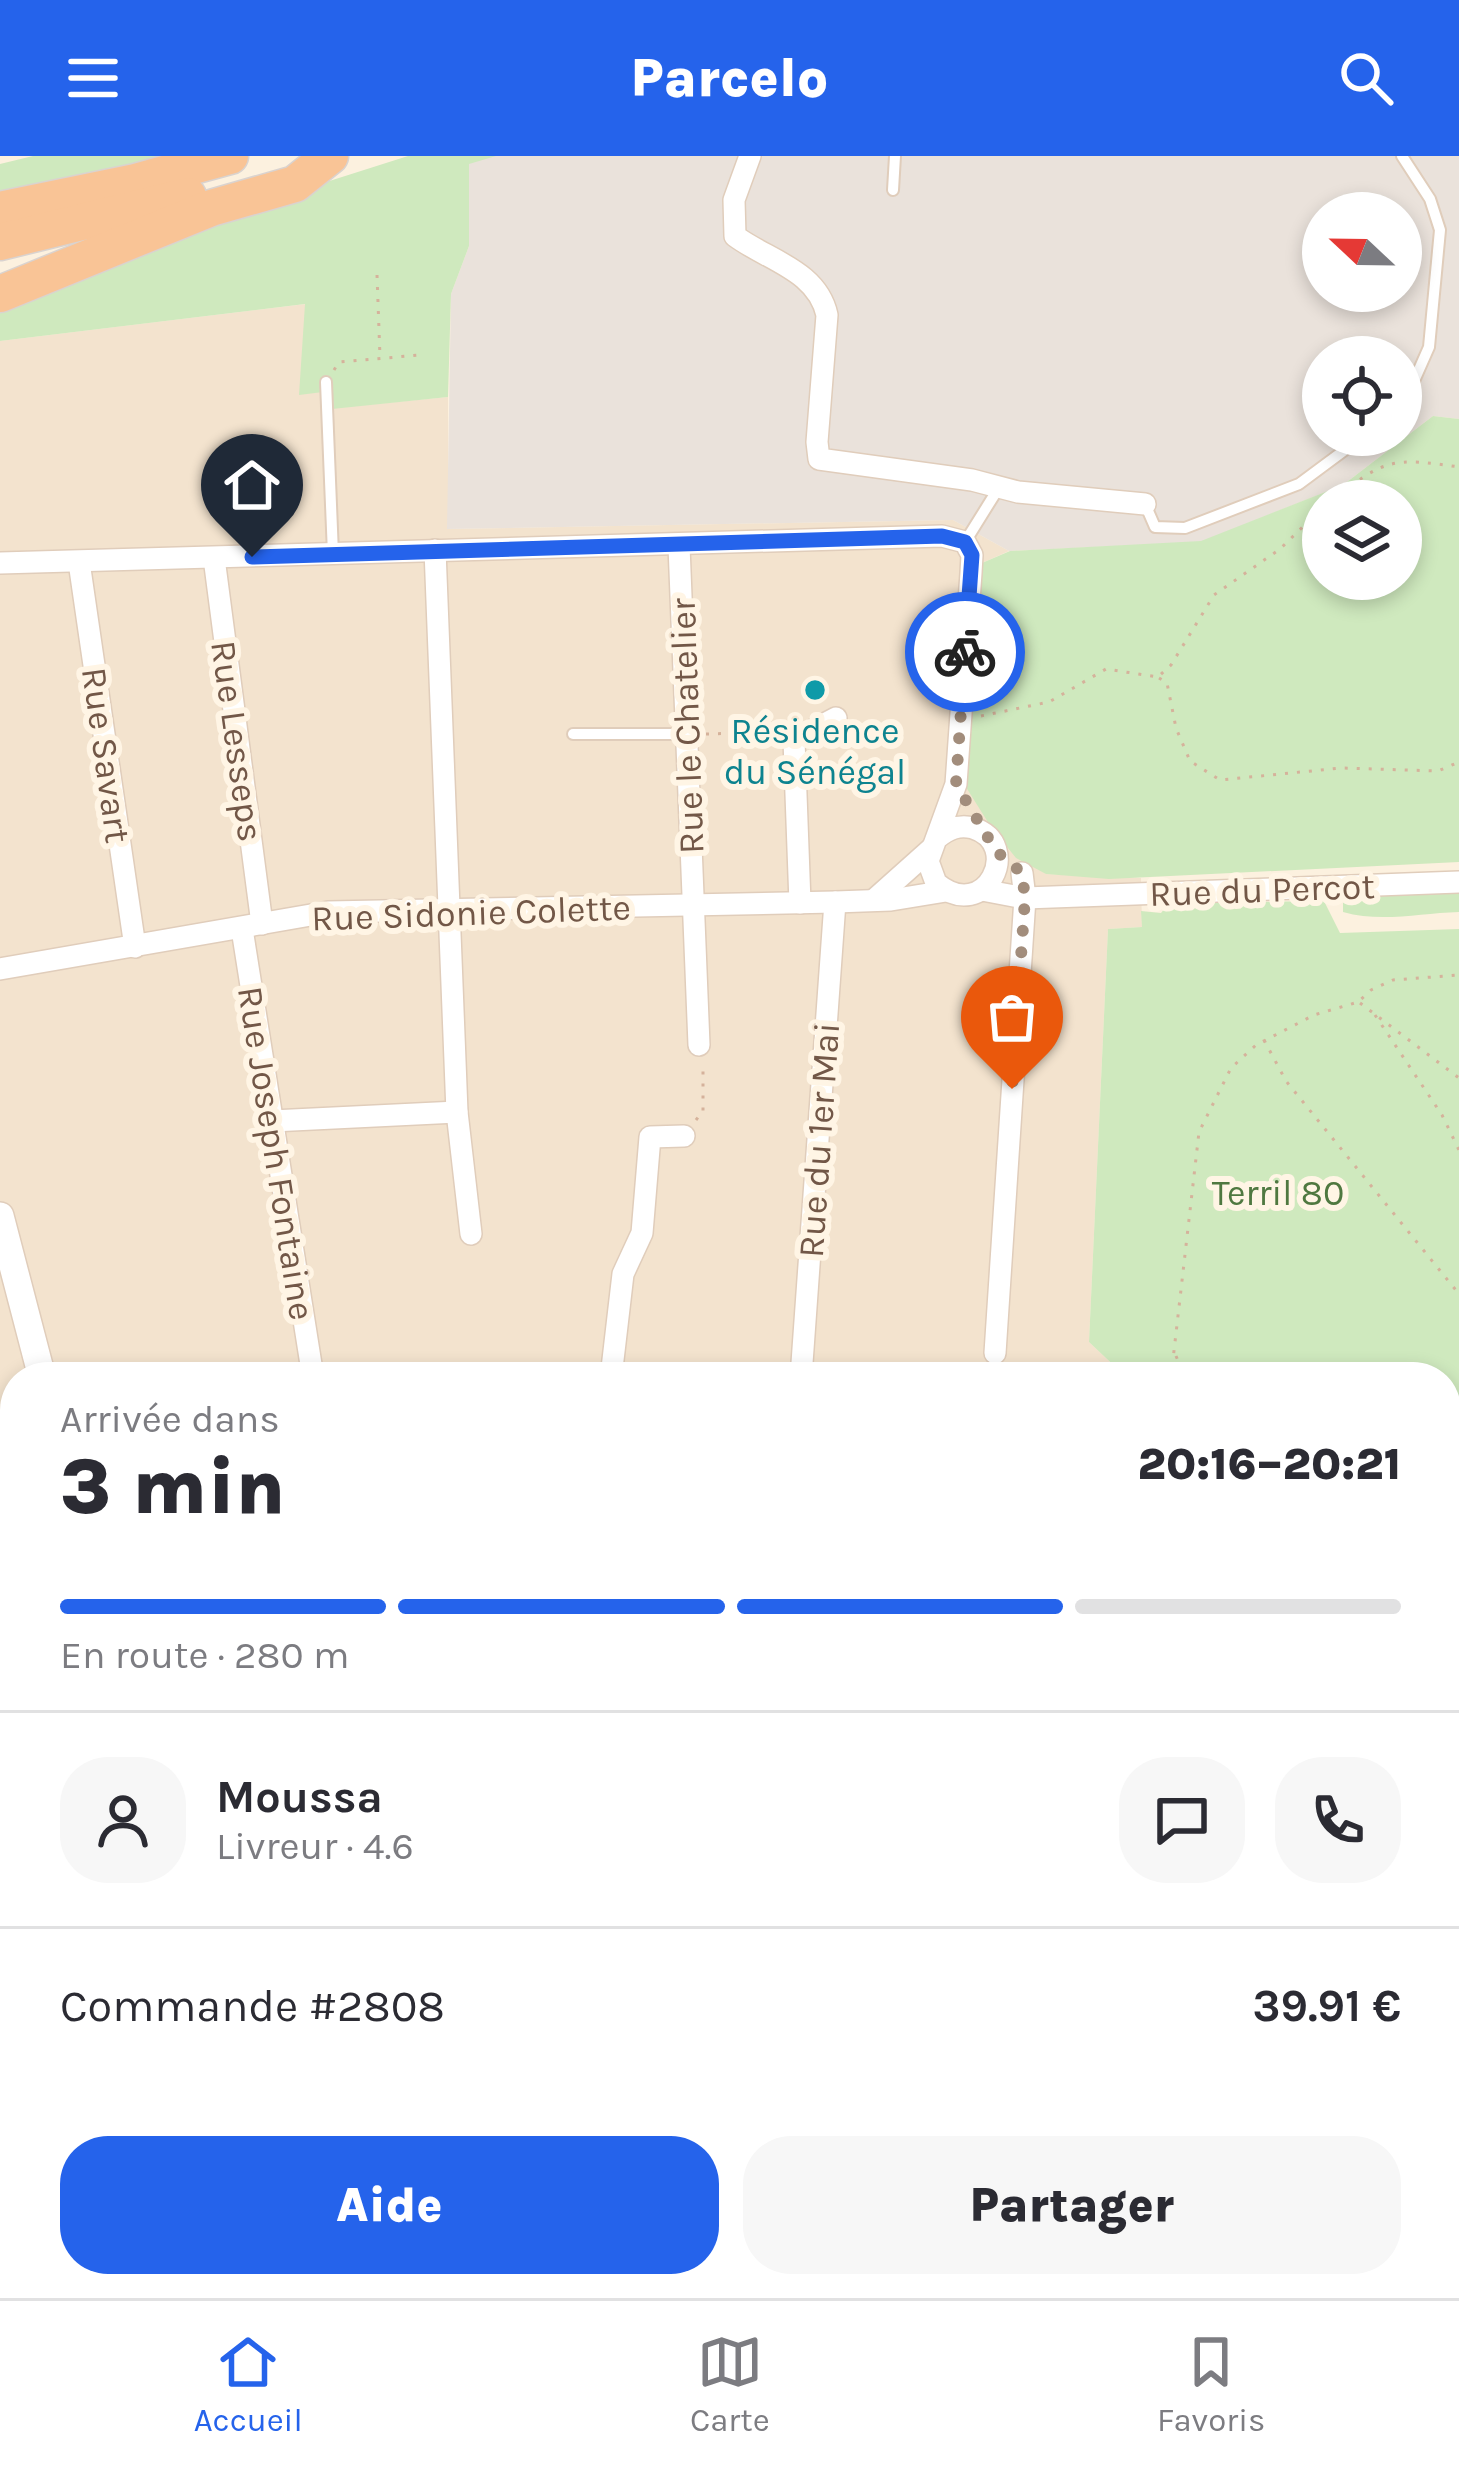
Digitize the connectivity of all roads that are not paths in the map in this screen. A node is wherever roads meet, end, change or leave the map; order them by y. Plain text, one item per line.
1 (230, 156) edge
2 (750, 156) edge
3 (895, 156) edge
4 (1402, 156) edge
5 (327, 157) edge
6 (893, 190) dead end
7 (0, 210) edge
8 (0, 242) edge
9 (0, 294) edge
10 (1422, 363) edge
11 (326, 382) road end
12 (1340, 456) edge
13 (1000, 487) junction
14 (1145, 504) joint
15 (965, 542) junction
16 (679, 546) junction
17 (435, 550) junction
18 (333, 554) junction
19 (214, 559) junction
20 (79, 562) junction
21 (0, 563) edge
22 (836, 718) dead end
23 (573, 734) dead end
24 (686, 734) junction
25 (956, 784) junction
26 (934, 843) junction
27 (991, 843) junction
28 (1022, 873) junction
29 (1459, 882) edge
30 (982, 890) junction
31 (946, 891) junction
32 (1066, 893) junction
33 (1025, 898) junction
34 (875, 899) junction
35 (835, 902) junction
36 (800, 903) junction
37 (692, 905) junction
38 (448, 908) junction
39 (252, 926) junction
40 (135, 947) junction
41 (0, 969) edge
42 (699, 1046) road end
43 (457, 1112) junction
44 (272, 1121) junction
45 (684, 1136) road end
46 (0, 1216) edge
47 (471, 1234) dead end
48 (4, 1247) edge
49 (995, 1353) dead end
50 (38, 1362) edge
51 (312, 1362) edge
52 (613, 1362) edge
53 (802, 1362) edge

1 - 7 highway
2 - 13 street
3 - 6 lane
4 - 10 lane
5 - 8 highway
5 - 9 highway
11 - 18 lane
12 - 14 lane
13 - 14 street
13 - 15 lane
15 - 16 street
15 - 25 street
16 - 17 street
16 - 24 street, Rue le Chatelier
17 - 18 street
17 - 38 street
18 - 19 street
19 - 20 street
19 - 39 street, Rue Lesseps
20 - 21 street
20 - 40 street, Rue Savart
22 - 36 street
23 - 24 lane
24 - 37 street, Rue le Chatelier
25 - 26 street
25 - 27 street, Rue du Percot
26 - 27 street
26 - 31 street
26 - 34 street
27 - 28 street, Rue du Percot
27 - 30 street
28 - 32 street, Rue du Percot
28 - 33 street
29 - 32 street, Rue du Percot
30 - 31 street
30 - 33 street, Rue du Percot
31 - 34 street, Rue Sidonie Colette
32 - 33 street, Rue du Percot
33 - 49 street
34 - 35 street, Rue Sidonie Colette
35 - 36 street, Rue Sidonie Colette
35 - 53 street, Rue du 1er Mai
36 - 37 street, Rue Sidonie Colette
37 - 38 street, Rue Sidonie Colette
37 - 42 street, Rue le Chatelier
38 - 39 street, Rue Sidonie Colette
38 - 43 street
39 - 40 street, Rue Sidonie Colette
39 - 44 street, Rue Joseph Fontaine
40 - 41 street, Rue Sidonie Colette
43 - 44 street
43 - 47 street
44 - 51 street, Rue Joseph Fontaine
45 - 52 street
46 - 48 street
48 - 50 street

